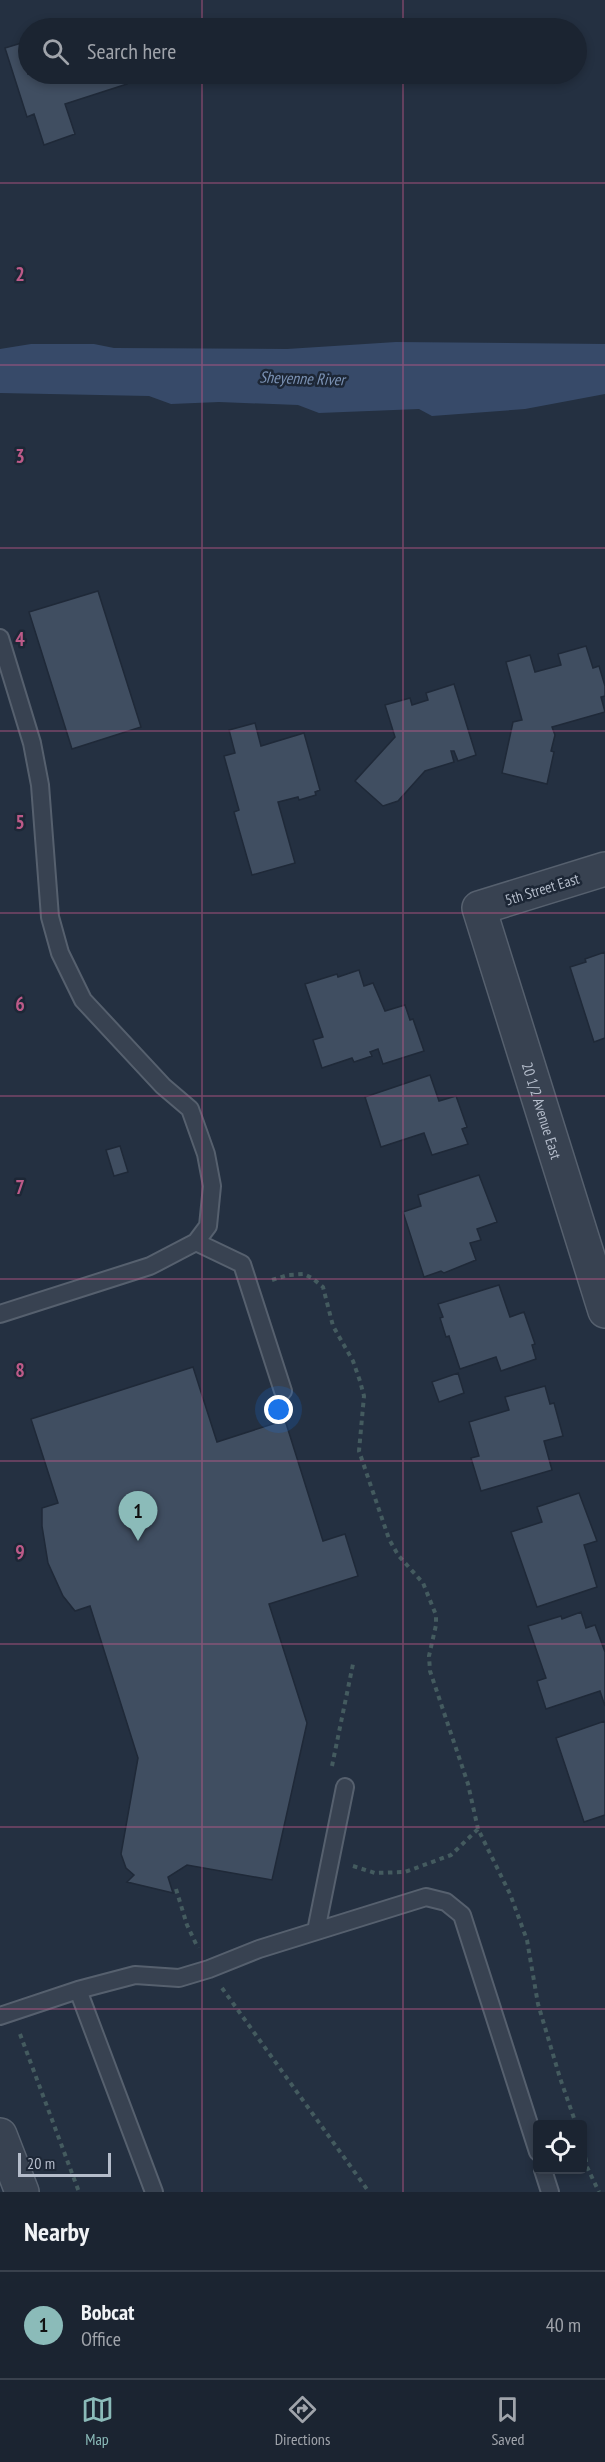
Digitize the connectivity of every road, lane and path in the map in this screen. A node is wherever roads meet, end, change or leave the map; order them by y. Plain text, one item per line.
1 (0, 638) edge
2 (605, 869) edge
3 (479, 908) joint
4 (196, 1242) junction
5 (250, 1287) junction
6 (605, 1311) edge
7 (0, 1314) edge
8 (283, 1391) dead end
9 (345, 1787) dead end
10 (478, 1829) dead end
11 (176, 1889) dead end
12 (316, 1931) junction
13 (209, 1969) junction
14 (78, 1990) junction
15 (6, 2014) edge
16 (0, 2135) edge
17 (533, 2139) edge
18 (587, 2167) edge
19 (545, 2174) edge
20 (22, 2192) edge
21 (79, 2192) edge
22 (154, 2192) edge
23 (369, 2192) edge
24 (550, 2192) edge
25 (599, 2192) edge

1 - 4 lane
2 - 3 street, 5th Street East
3 - 6 street, 20 1/2 Avenue East
4 - 5 lane
4 - 7 lane
5 - 8 lane
5 - 10 path
9 - 12 lane
11 - 13 path
12 - 13 lane
12 - 17 lane
13 - 14 lane
13 - 23 path
14 - 15 lane
14 - 22 lane
15 - 21 path
16 - 20 street
18 - 25 path
19 - 24 lane

